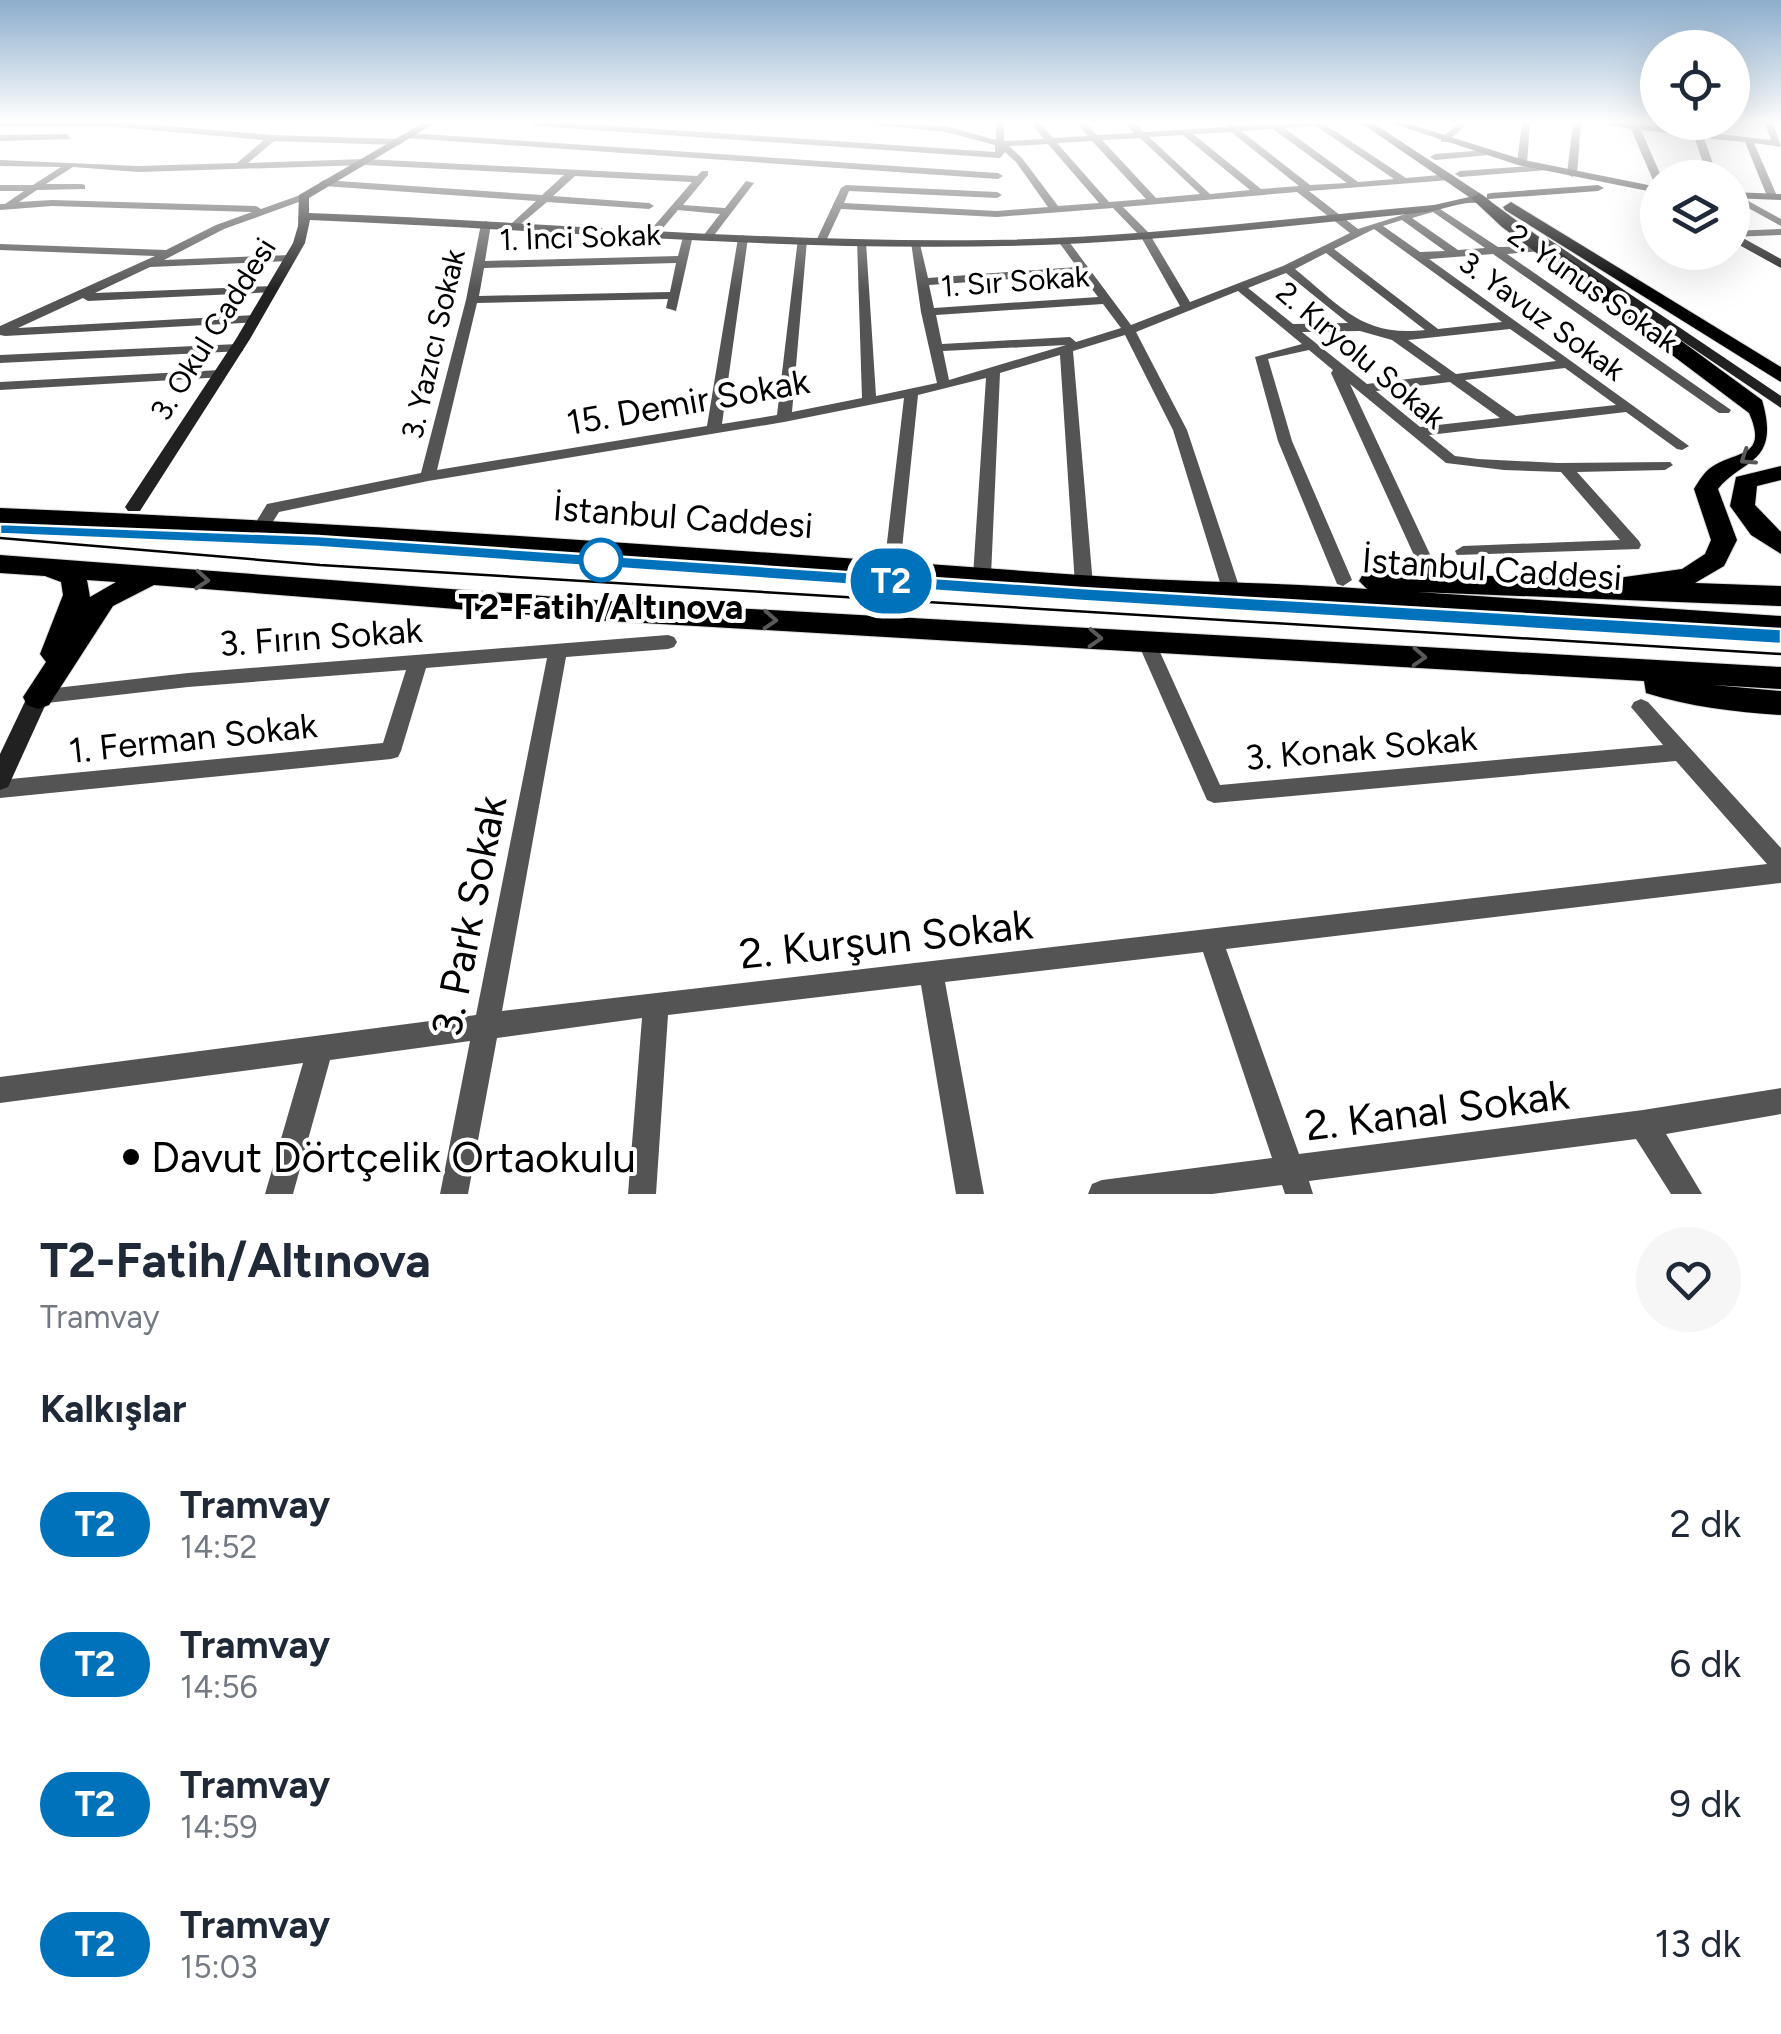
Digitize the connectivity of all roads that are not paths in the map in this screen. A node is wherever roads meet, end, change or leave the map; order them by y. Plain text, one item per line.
1 (49, 179) edge
2 (98, 179) edge
3 (332, 179) edge
4 (566, 179) edge
5 (700, 179) edge
6 (998, 179) edge
7 (1032, 179) edge
8 (1085, 179) edge
9 (1133, 179) edge
10 (1188, 179) edge
11 (1242, 179) edge
12 (1291, 179) edge
13 (1348, 179) edge
14 (1401, 179) edge
15 (1427, 179) edge
16 (1459, 179) edge
17 (1595, 179) edge
18 (1404, 181) junction
19 (324, 183) junction
20 (749, 183) dead end
21 (1355, 184) junction
22 (1630, 186) junction
23 (82, 187) junction
24 (1640, 187) edge
25 (0, 188) edge
26 (35, 188) junction
27 (1303, 189) junction
28 (1258, 192) junction
29 (997, 195) junction
30 (1750, 196) edge
31 (302, 197) junction
32 (1208, 197) junction
33 (1485, 197) junction
34 (1777, 197) edge
35 (543, 200) junction
36 (1154, 202) junction
37 (52, 203) junction
38 (1750, 205) edge
39 (4, 206) edge
40 (649, 206) dead end
41 (837, 206) junction
42 (1111, 206) junction
43 (676, 207) junction
44 (1434, 208) junction
45 (262, 209) junction
46 (1056, 210) junction
47 (727, 211) junction
48 (997, 214) junction
49 (303, 216) junction
50 (1403, 216) junction
51 (1335, 217) junction
52 (1781, 223) edge
53 (486, 224) junction
54 (516, 225) junction
55 (1375, 225) junction
56 (1781, 232) edge
57 (653, 233) junction
58 (1357, 233) junction
59 (1750, 234) edge
60 (688, 236) junction
61 (708, 236) junction
62 (1145, 236) junction
63 (743, 238) junction
64 (802, 240) junction
65 (821, 241) junction
66 (1064, 241) junction
67 (861, 242) junction
68 (916, 244) junction
69 (1750, 246) edge
70 (0, 247) edge
71 (1542, 248) junction
72 (1327, 249) junction
73 (1495, 251) junction
74 (165, 254) junction
75 (1456, 254) junction
76 (1416, 256) junction
77 (290, 258) junction
78 (682, 259) junction
79 (145, 264) junction
80 (1781, 264) edge
81 (479, 265) junction
82 (1287, 268) junction
83 (1084, 270) junction
84 (922, 282) junction
85 (1241, 288) junction
86 (272, 290) junction
87 (77, 297) junction
88 (472, 300) junction
89 (1106, 300) junction
90 (1188, 309) junction
91 (927, 312) junction
92 (254, 319) junction
93 (1510, 325) junction
94 (1360, 327) junction
95 (1288, 328) junction
96 (1130, 330) junction
97 (0, 332) edge
98 (1436, 333) junction
99 (1396, 337) junction
100 (1100, 339) junction
101 (1311, 346) junction
102 (238, 348) junction
103 (935, 348) junction
104 (1066, 349) junction
105 (0, 359) edge
106 (1565, 364) junction
107 (1336, 367) junction
108 (993, 372) junction
109 (220, 374) junction
110 (1781, 376) edge
111 (1450, 378) junction
112 (0, 386) edge
113 (944, 386) junction
114 (1781, 387) edge
115 (1362, 389) junction
116 (911, 394) junction
117 (869, 400) junction
118 (1781, 403) edge
119 (1628, 408) junction
120 (1724, 410) dead end
121 (784, 418) junction
122 (1513, 421) junction
123 (714, 429) junction
124 (1414, 432) junction
125 (1682, 446) dead end
126 (1665, 465) dead end
127 (1566, 469) junction
128 (1781, 473) edge
129 (428, 476) junction
130 (0, 500) edge
131 (0, 516) edge
132 (121, 517) junction
133 (261, 528) junction
134 (1781, 544) edge
135 (1462, 551) dead end
136 (0, 564) edge
137 (49, 568) junction
138 (892, 568) junction
139 (982, 576) junction
140 (162, 577) junction
141 (0, 579) edge
142 (1343, 580) junction
143 (1434, 582) junction
144 (1084, 585) junction
145 (1611, 587) junction
146 (1231, 589) junction
147 (1781, 596) edge
148 (68, 618) junction
149 (1781, 626) edge
150 (1146, 641) junction
151 (668, 642) dead end
152 (558, 652) junction
153 (418, 662) junction
154 (1572, 666) junction
155 (1781, 678) edge
156 (38, 698) junction
157 (1722, 700) junction
158 (1781, 702) edge
159 (1640, 707) dead end
160 (1781, 711) edge
161 (1682, 752) junction
162 (0, 780) edge
163 (0, 790) edge
164 (1781, 864) edge
165 (1781, 873) edge
166 (1212, 942) junction
167 (931, 974) junction
168 (656, 1004) junction
169 (489, 1028) junction
170 (320, 1050) junction
171 (0, 1090) edge
172 (1781, 1101) edge
173 (1644, 1124) junction
174 (1294, 1182) edge
175 (279, 1194) edge
176 (454, 1194) edge
177 (642, 1194) edge
178 (970, 1194) edge
179 (1102, 1194) edge
180 (1688, 1194) edge

1 - 26 street
2 - 23 street
3 - 19 main road
4 - 35 street
5 - 43 street
6 - 29 street
7 - 46 street
8 - 42 street
9 - 36 street
10 - 32 street
11 - 28 street
12 - 27 street
13 - 21 street
14 - 18 street
15 - 18 street
16 - 33 main road
17 - 22 main road
18 - 21 street
19 - 31 main road
19 - 35 street
20 - 47 street
21 - 27 street
22 - 24 main road
22 - 33 main road
23 - 26 street
23 - 37 street
25 - 26 street
26 - 39 street
27 - 28 street
27 - 51 street
28 - 32 street
29 - 41 street
29 - 48 street
30 - 34 main road
31 - 45 street
31 - 49 main road, 3. Okul Caddesi
32 - 36 street
33 - 44 main road
33 - 71 highway
33 - 110 highway
33 - 114 main road
33 - 118 main road
35 - 40 street
35 - 54 street
36 - 42 street
37 - 39 street
37 - 45 street
38 - 52 street
41 - 48 street
41 - 65 street
42 - 46 street
42 - 62 street
43 - 47 street
43 - 57 street
44 - 50 street, 15. Demir Sokak
44 - 51 main road
44 - 73 street, 2. Yunus Sokak
45 - 74 street
46 - 48 street
47 - 61 street
49 - 53 main road
49 - 77 main road, 3. Okul Caddesi
50 - 55 street, 15. Demir Sokak
50 - 75 street
51 - 58 street
51 - 62 main road
53 - 54 main road
53 - 81 street, 3. Yazıcı Sokak
54 - 57 main road
55 - 58 street, 15. Demir Sokak
55 - 76 street, 3. Yavuz Sokak
56 - 59 street
57 - 60 main road
58 - 72 street, 15. Demir Sokak
60 - 61 main road
60 - 78 street
61 - 63 main road
62 - 66 main road
62 - 90 street
63 - 64 main road
63 - 123 street
64 - 65 main road
64 - 121 street
65 - 67 main road
66 - 68 main road
66 - 83 street
67 - 68 main road
67 - 117 street
68 - 84 street
69 - 80 main road
70 - 74 street
71 - 73 street
71 -> 145 highway
72 - 82 street, 15. Demir Sokak
72 - 98 street
73 - 75 street
73 - 120 street, 2. Yunus Sokak
74 - 79 street
75 - 76 street
76 - 93 street, 3. Yavuz Sokak
77 - 79 street
77 - 86 main road, 3. Okul Caddesi
78 - 81 street, 1. İnci Sokak
78 - 88 street
79 - 87 street
81 - 88 street, 3. Yazıcı Sokak
82 - 85 street, 15. Demir Sokak
82 - 94 street
83 - 84 street
83 - 89 street
84 - 91 street
85 - 90 street, 15. Demir Sokak
85 - 95 street, 2. Kıryolu Sokak
86 - 87 street
86 - 92 main road, 3. Okul Caddesi
87 - 97 street
88 - 129 street, 3. Yazıcı Sokak
89 - 91 street, 1. Sır Sokak
89 - 96 street
90 - 96 street, 15. Demir Sokak
91 - 103 street
92 - 97 street
92 - 102 main road, 3. Okul Caddesi
93 - 98 street
93 - 106 street, 3. Yavuz Sokak
94 - 95 street
94 - 99 street
95 - 101 street, 2. Kıryolu Sokak
96 - 100 street, 15. Demir Sokak
96 - 146 street
98 - 99 street
99 - 111 street
100 - 103 street
100 - 104 street, 15. Demir Sokak
101 - 107 street, 2. Kıryolu Sokak
101 - 142 street
102 - 105 street
102 - 109 main road, 3. Okul Caddesi
103 - 113 street
104 - 108 street, 15. Demir Sokak
104 - 144 street
106 - 111 street
106 - 119 street, 3. Yavuz Sokak
107 - 115 street, 2. Kıryolu Sokak
107 - 143 street
108 - 113 street, 15. Demir Sokak
108 - 139 street
109 - 112 street
109 - 132 main road, 3. Okul Caddesi
111 - 115 street
111 - 122 street
113 - 116 street, 15. Demir Sokak
115 - 124 street, 2. Kıryolu Sokak
116 - 117 street, 15. Demir Sokak
116 - 138 street
117 - 121 street, 15. Demir Sokak
119 - 122 street
119 - 125 street, 3. Yavuz Sokak
121 - 123 street, 15. Demir Sokak
122 - 124 street
123 - 129 street, 15. Demir Sokak
124 - 127 street, 2. Kıryolu Sokak
126 - 127 street
127 - 135 street
128 - 134 highway
129 - 133 street, 15. Demir Sokak
130 - 132 highway
131 - 132 highway, İstanbul Caddesi
132 - 133 highway, İstanbul Caddesi
133 - 138 highway, İstanbul Caddesi
136 - 137 highway
137 - 140 highway
137 - 148 highway
138 - 139 highway, İstanbul Caddesi
139 - 144 highway, İstanbul Caddesi
140 -> 150 highway
140 - 156 highway
141 - 148 highway
142 - 143 highway
142 - 146 highway
143 - 145 highway
144 - 146 highway, İstanbul Caddesi
145 - 147 highway
146 - 149 highway, İstanbul Caddesi
148 - 156 highway
150 -> 154 highway
150 - 161 street, 3. Konak Sokak
151 - 152 street, 3. Fırın Sokak
152 - 153 street, 3. Fırın Sokak
152 - 169 street, 3. Park Sokak
153 - 156 street, 3. Fırın Sokak
153 - 163 street, 1. Ferman Sokak
154 - 155 highway
154 - 157 highway
156 - 162 main road
157 - 158 highway
157 - 160 highway
159 - 161 street
161 - 164 street
165 - 166 street, 2. Kurşun Sokak
166 - 167 street, 2. Kurşun Sokak
166 - 174 street
167 - 168 street, 2. Kurşun Sokak
167 - 178 street
168 - 169 street, 2. Kurşun Sokak
168 - 177 street
169 - 170 street, 2. Kurşun Sokak
169 - 176 street, 3. Park Sokak
170 - 171 street, 2. Kurşun Sokak
170 - 175 street
172 - 173 street, 2. Kanal Sokak
173 - 174 street, 2. Kanal Sokak
173 - 180 street
174 - 179 street, 2. Kanal Sokak

